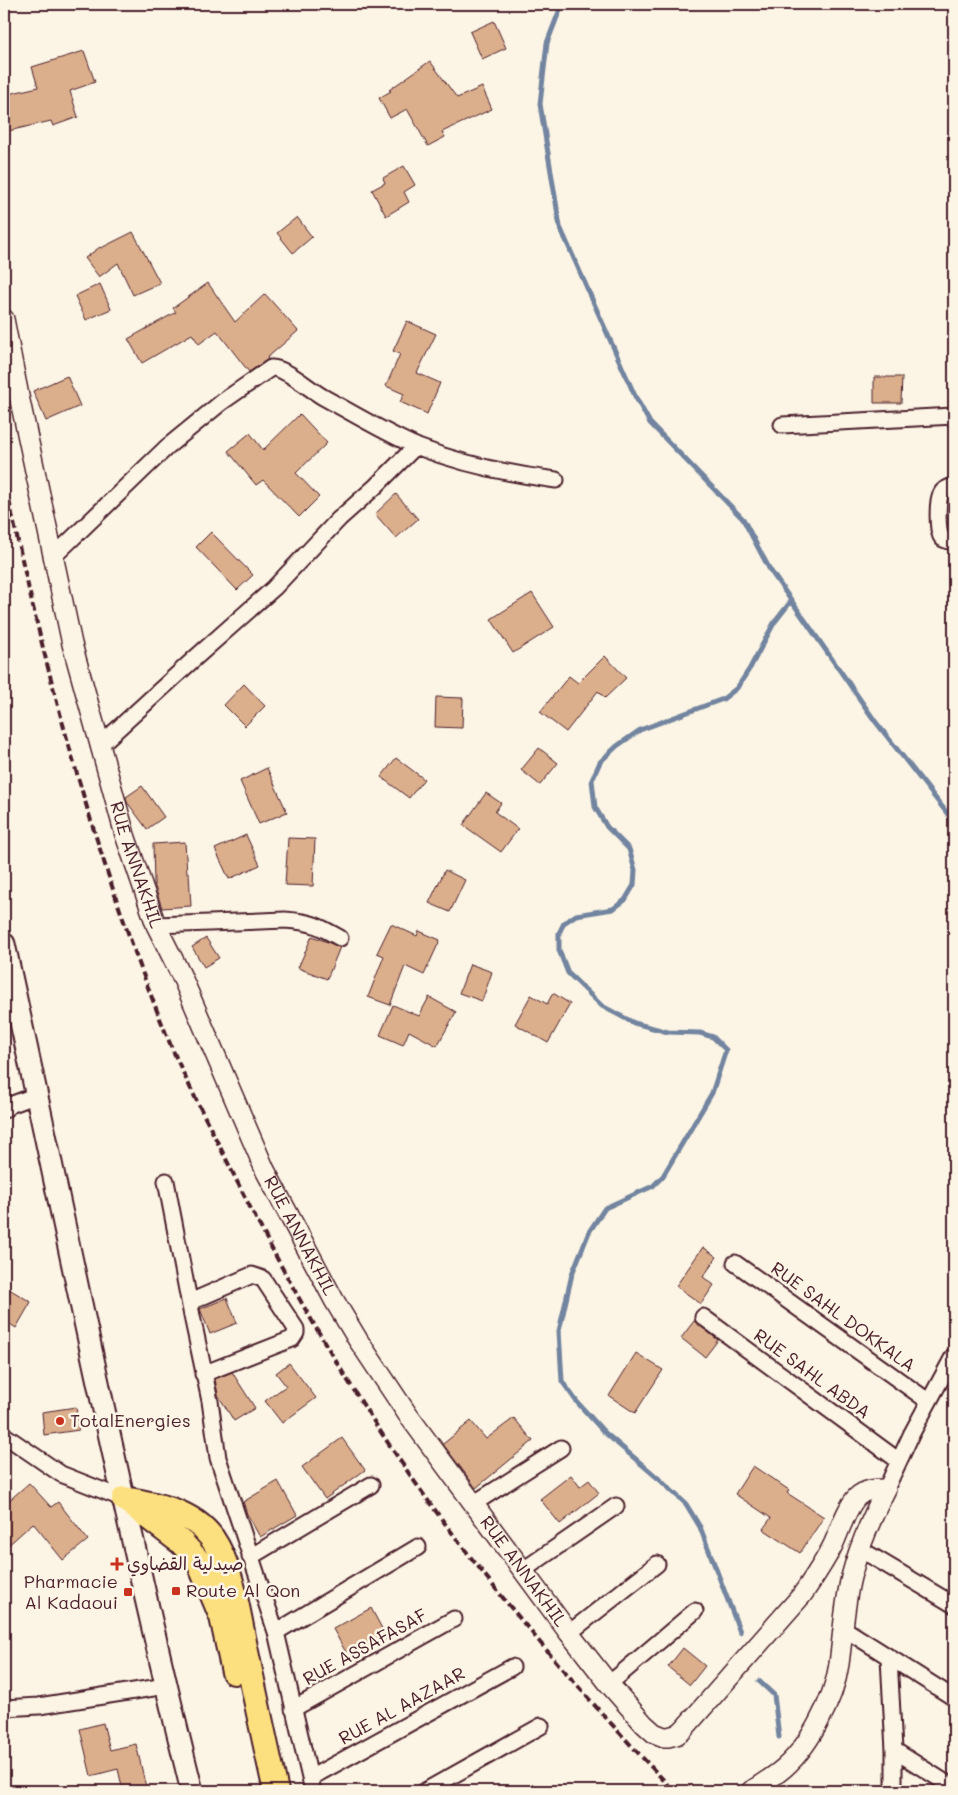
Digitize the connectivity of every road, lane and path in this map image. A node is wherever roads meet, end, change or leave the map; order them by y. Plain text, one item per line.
1 (4, 320) edge
2 (954, 416) edge
3 (782, 425) dead end
4 (416, 446) junction
5 (556, 480) dead end
6 (954, 486) edge
7 (954, 542) edge
8 (53, 557) junction
9 (99, 746) junction
10 (156, 925) junction
11 (340, 938) dead end
12 (4, 944) edge
13 (37, 1095) junction
14 (4, 1110) edge
15 (166, 1181) dead end
16 (735, 1263) dead end
17 (190, 1302) junction
18 (703, 1317) dead end
19 (954, 1355) edge
20 (204, 1374) junction
21 (928, 1402) junction
22 (10, 1439) edge
23 (561, 1448) dead end
24 (4, 1453) edge
25 (899, 1460) junction
26 (371, 1485) dead end
27 (886, 1488) junction
28 (124, 1499) junction
29 (474, 1504) junction
30 (616, 1506) dead end
31 (418, 1547) dead end
32 (860, 1549) junction
33 (250, 1557) junction
34 (657, 1564) dead end
35 (522, 1571) junction
36 (954, 1605) edge
37 (695, 1610) dead end
38 (454, 1619) dead end
39 (843, 1628) junction
40 (276, 1632) junction
41 (568, 1633) junction
42 (888, 1658) junction
43 (512, 1667) dead end
44 (609, 1684) junction
45 (166, 1686) junction
46 (954, 1698) edge
47 (4, 1708) edge
48 (293, 1708) junction
49 (541, 1726) dead end
50 (894, 1750) junction
51 (311, 1785) edge
52 (954, 1788) edge
53 (192, 1791) edge
54 (260, 1791) edge
55 (276, 1791) edge
56 (425, 1791) edge
57 (751, 1791) edge
58 (894, 1791) edge

1 - 8 street, RUE ANNAKHIL
2 - 3 street
4 - 5 street
4 - 8 street
4 - 9 street
6 - 7 street
8 - 9 street, RUE ANNAKHIL
9 - 10 street, RUE ANNAKHIL
10 - 11 street
10 - 29 street, RUE ANNAKHIL
12 - 13 main road
13 - 14 street
13 - 28 main road
15 - 17 street
16 - 21 street, RUE SAHL DOKKALA
17 - 20 street
17 - 20 street
18 - 25 street, RUE SAHL ABDA
19 - 21 street
20 - 33 street
21 - 25 street
22 - 24 street
22 - 28 street
23 - 29 street
25 - 27 street
26 - 33 street
27 - 32 street
27 - 44 street, RUE ANNAKHIL
28 - 45 main road
28 - 54 main road
28 - 55 main road
29 - 35 street, RUE ANNAKHIL
30 - 35 street
31 - 40 street
32 - 36 street
32 - 39 street
33 - 40 street
34 - 41 street
35 - 41 street, RUE ANNAKHIL
37 - 44 street
38 - 48 street, RUE ASSAFASAF
39 - 42 street
39 - 57 street
40 - 48 street
41 - 44 street, RUE ANNAKHIL
42 - 46 street
42 - 50 street
43 - 51 street, RUE AL AAZAAR
45 - 47 street
45 - 53 main road
48 - 51 street
49 - 56 street
50 - 52 street
50 - 58 street

